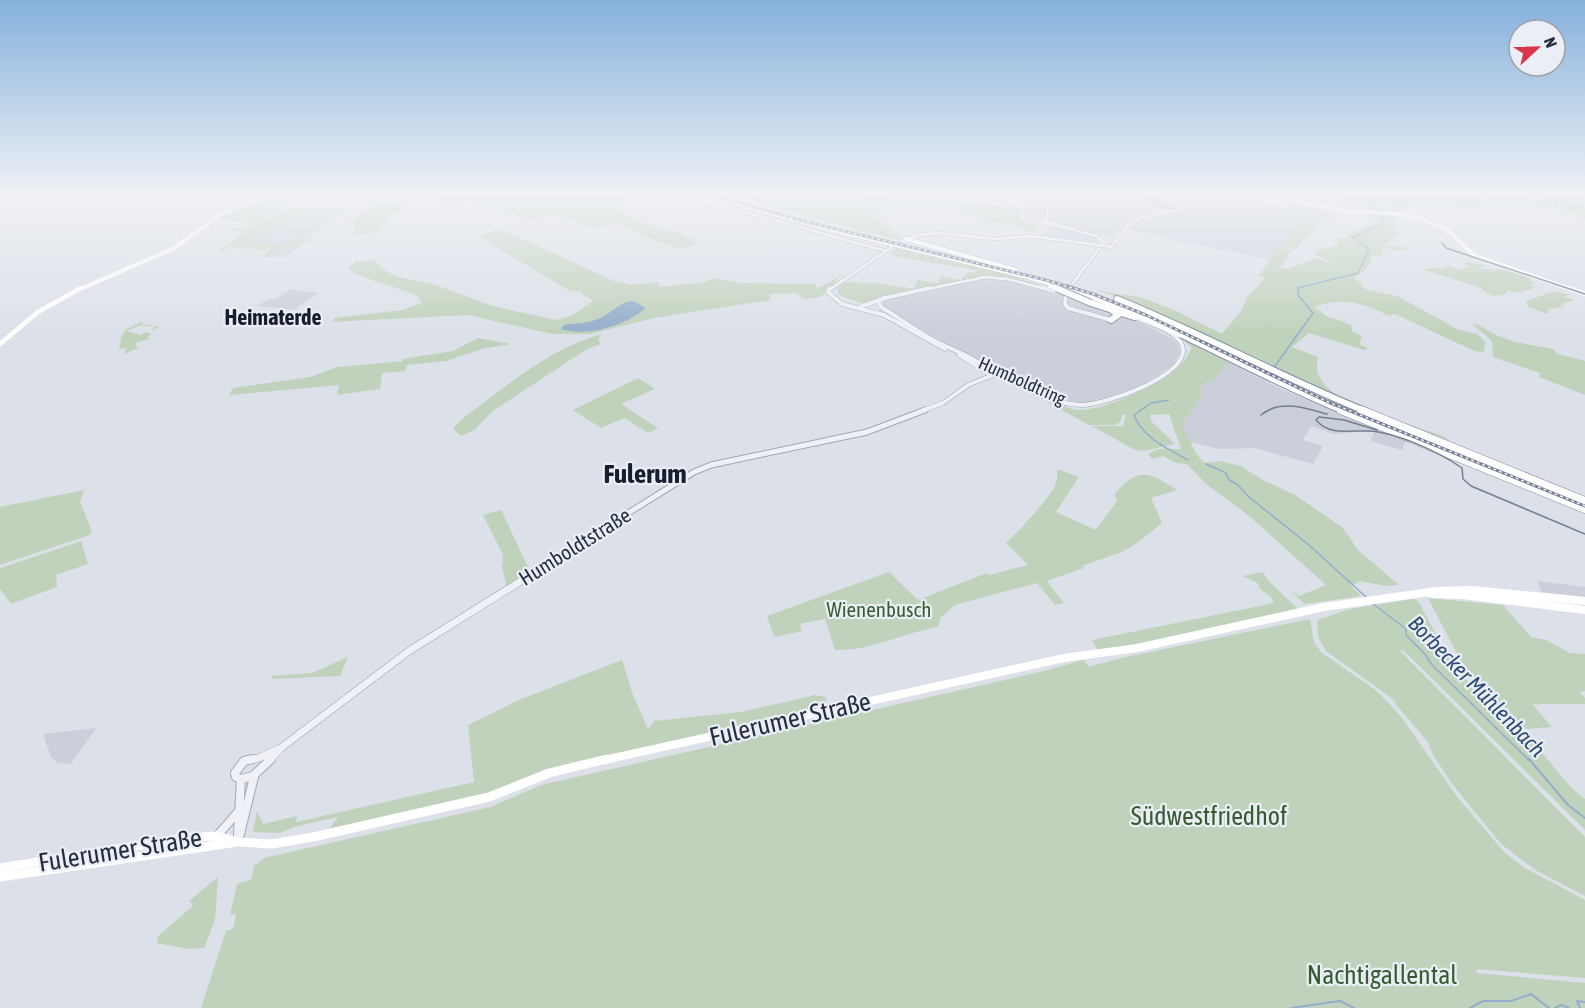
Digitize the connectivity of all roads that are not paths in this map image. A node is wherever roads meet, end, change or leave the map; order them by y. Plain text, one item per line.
1 (185, 241) edge
2 (849, 241) edge
3 (881, 241) edge
4 (894, 241) edge
5 (924, 241) edge
6 (1068, 241) edge
7 (1102, 241) edge
8 (1114, 241) edge
9 (1458, 241) edge
10 (874, 248) junction
11 (886, 251) junction
12 (882, 254) junction
13 (1019, 273) junction
14 (837, 282) junction
15 (1073, 283) dead end
16 (1066, 292) junction
17 (1585, 294) edge
18 (844, 301) joint
19 (878, 301) junction
20 (1091, 302) junction
21 (863, 306) junction
22 (1110, 309) junction
23 (1134, 317) junction
24 (895, 318) junction
25 (1112, 320) joint
26 (1154, 321) junction
27 (0, 344) edge
28 (998, 373) junction
29 (991, 375) junction
30 (1585, 499) edge
31 (1585, 510) edge
32 (1419, 594) junction
33 (1585, 601) edge
34 (1585, 610) edge
35 (262, 760) junction
36 (254, 777) junction
37 (241, 779) junction
38 (238, 812) junction
39 (217, 836) junction
40 (238, 842) junction
41 (0, 868) edge
42 (0, 877) edge

1 - 27 main road
2 - 10 street
3 - 13 highway
4 - 13 highway
5 - 13 highway
6 - 8 street, bridge
7 - 15 street
9 - 17 main road
10 - 11 street
10 - 11 street
10 - 12 street
11 - 12 street
12 - 14 street
13 - 20 highway, bridge
13 - 26 highway
13 - 30 highway
14 - 18 street
14 - 21 street
16 - 19 street, Humboldtring
16 - 20 street, Humboldtring
16 - 25 street
18 - 21 street
19 - 21 street, Humboldtring
19 - 24 street, Humboldtring
20 - 22 highway
20 - 23 street, Humboldtring
20 - 26 highway
21 - 24 street
21 - 24 street
22 - 23 highway
22 - 25 highway
23 - 28 street, Humboldtring
24 - 28 street, Humboldtring
24 - 29 street
26 - 31 highway
28 - 29 street, Humboldtstraße
29 - 35 street, Humboldtstraße
32 - 33 main road
32 - 34 main road
32 - 40 main road, Fulerumer Straße
35 - 36 street, Humboldtstraße
35 - 37 street, Humboldtstraße
36 - 37 street
36 - 40 street
37 - 38 street
38 - 39 street
38 - 40 street
39 - 40 main road, Fulerumer Straße
39 - 41 main road, Fulerumer Straße
40 - 42 main road, Fulerumer Straße

